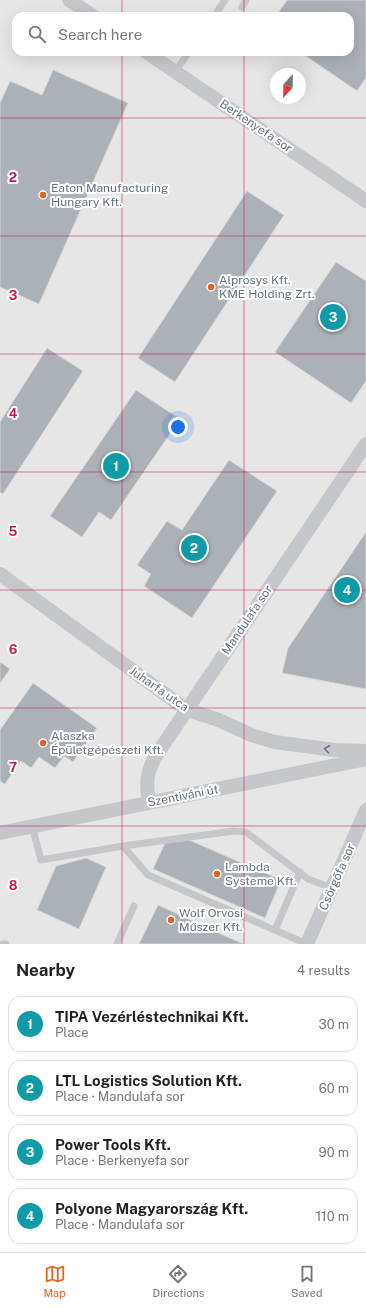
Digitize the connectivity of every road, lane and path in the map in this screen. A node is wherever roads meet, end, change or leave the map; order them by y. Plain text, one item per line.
1 (69, 0) edge
2 (225, 0) edge
3 (86, 12) edge
4 (217, 12) edge
5 (152, 56) edge
6 (186, 56) edge
7 (175, 72) junction
8 (366, 201) edge
9 (366, 444) edge
10 (0, 574) edge
11 (187, 710) junction
12 (366, 751) edge
13 (366, 759) edge
14 (149, 803) junction
15 (366, 810) edge
16 (32, 826) junction
17 (0, 833) edge
18 (123, 846) junction
19 (300, 872) junction
20 (332, 888) junction
21 (134, 906) dead end
22 (275, 930) junction
23 (117, 944) edge
24 (307, 944) edge

1 - 3 street
2 - 4 lane
5 - 7 street, Berkenyefa sor
6 - 7 lane
7 - 8 street, Berkenyefa sor
9 - 11 street, Mandulafa sor
10 - 11 street, Juharfa utca
12 -> 11 street, Juharfa utca
11 - 14 street, Mandulafa sor
13 - 14 street, Szentiváni út
14 - 16 street, Szentiváni út
15 - 20 street, Csörgőfa sor
16 - 17 street, Szentiváni út
16 - 18 lane
18 - 19 lane
18 - 22 lane
19 - 20 lane
19 - 22 lane
20 - 24 street, Csörgőfa sor
21 - 23 lane
22 - 24 lane

